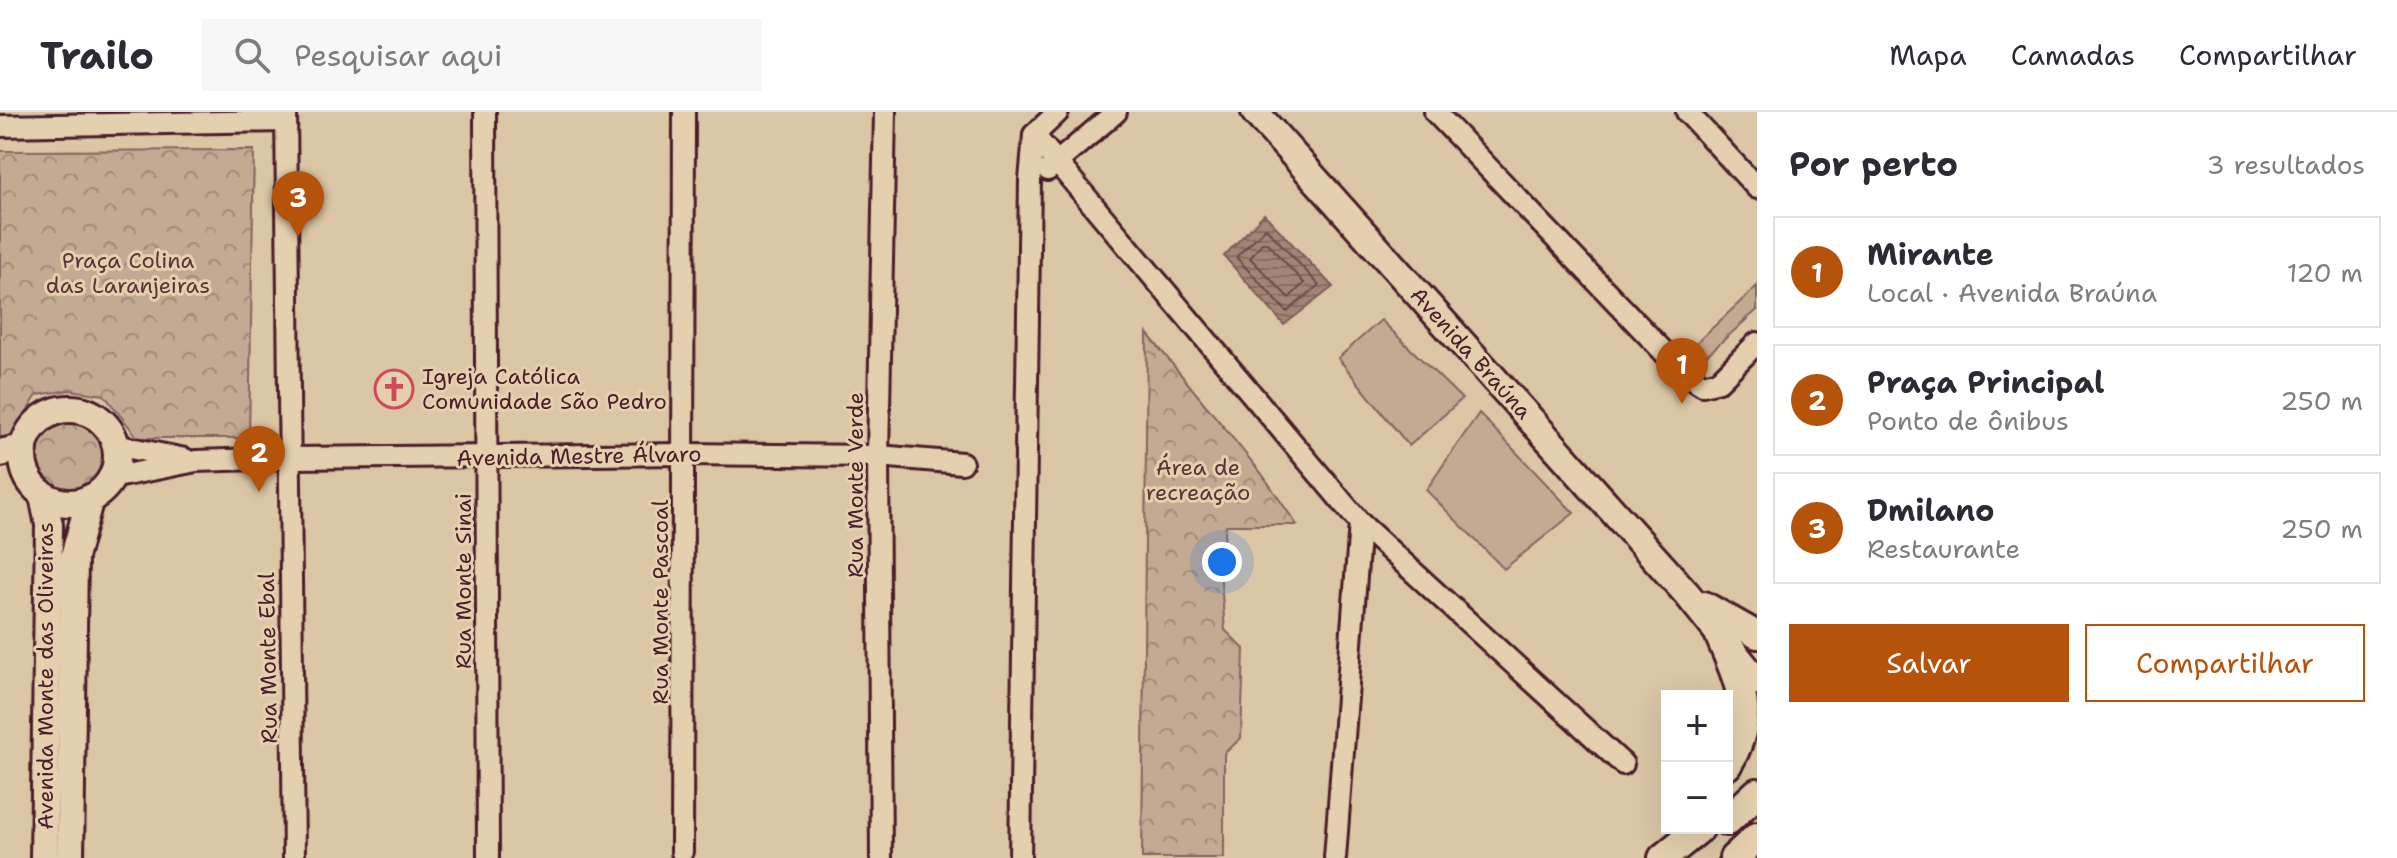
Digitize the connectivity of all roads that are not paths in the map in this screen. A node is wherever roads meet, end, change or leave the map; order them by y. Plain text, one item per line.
1 (485, 112) edge
2 (684, 112) edge
3 (885, 112) edge
4 (1058, 112) edge
5 (1116, 112) edge
6 (1255, 112) edge
7 (1435, 112) edge
8 (1687, 112) edge
9 (286, 117) edge
10 (89, 119) edge
11 (0, 126) edge
12 (1034, 135) junction
13 (1059, 163) junction
14 (1030, 180) junction
15 (1757, 188) edge
16 (1757, 343) edge
17 (115, 445) junction
18 (12, 450) edge
19 (685, 454) junction
20 (878, 456) junction
21 (487, 457) junction
22 (291, 458) junction
23 (196, 461) junction
24 (962, 463) dead end
25 (0, 474) edge
26 (111, 478) junction
27 (36, 487) junction
28 (90, 498) junction
29 (1360, 523) junction
30 (1687, 594) junction
31 (1757, 635) edge
32 (1720, 636) junction
33 (1757, 681) edge
34 (1728, 762) edge
35 (1623, 764) dead end
36 (1757, 783) edge
37 (1757, 793) edge
38 (1733, 801) edge
39 (1733, 815) edge
40 (1671, 834) edge
41 (1693, 834) edge
42 (1711, 834) edge
43 (1757, 837) edge
44 (682, 852) dead end
45 (44, 858) edge
46 (70, 858) edge
47 (294, 858) edge
48 (488, 858) edge
49 (881, 858) edge
50 (1020, 858) edge
51 (1335, 858) edge
52 (1648, 858) edge
53 (1663, 858) edge
54 (1681, 858) edge
55 (1734, 858) edge

1 - 21 street, Rua Monte Sinai
2 - 19 street, Rua Monte Pascoal
3 - 20 street, Rua Monte Verde
4 - 12 street
5 - 13 street
6 - 30 street, Avenida Braúna
7 - 16 street
8 - 15 street
9 - 10 street
9 - 22 street, Rua Monte Ebal
10 - 11 street
12 - 13 street
12 - 14 street
13 - 14 street
13 - 29 street
14 - 50 street
17 - 18 street
17 - 23 street, Avenida Mestre Álvaro
17 - 26 street
18 - 27 street
19 - 20 street, Avenida Mestre Álvaro
19 - 21 street, Avenida Mestre Álvaro
19 - 44 street, Rua Monte Pascoal
20 - 24 street, Avenida Mestre Álvaro
20 - 49 street, Rua Monte Verde
21 - 22 street, Avenida Mestre Álvaro
21 - 48 street, Rua Monte Sinai
22 - 23 street, Avenida Mestre Álvaro
22 - 47 street, Rua Monte Ebal
23 - 26 street, Avenida Mestre Álvaro
25 - 27 street
26 - 28 street
27 - 28 street
27 - 45 street, Avenida Monte das Oliveiras
28 - 46 street, Avenida Monte das Oliveiras
29 - 35 street
29 - 51 street
30 - 31 street, Avenida Braúna
30 - 32 street, Avenida Braúna
32 - 33 street, Avenida Braúna
32 - 34 main road
36 - 38 main road
37 - 39 main road
40 - 52 main road
41 - 53 main road
42 - 54 main road
43 - 55 main road

